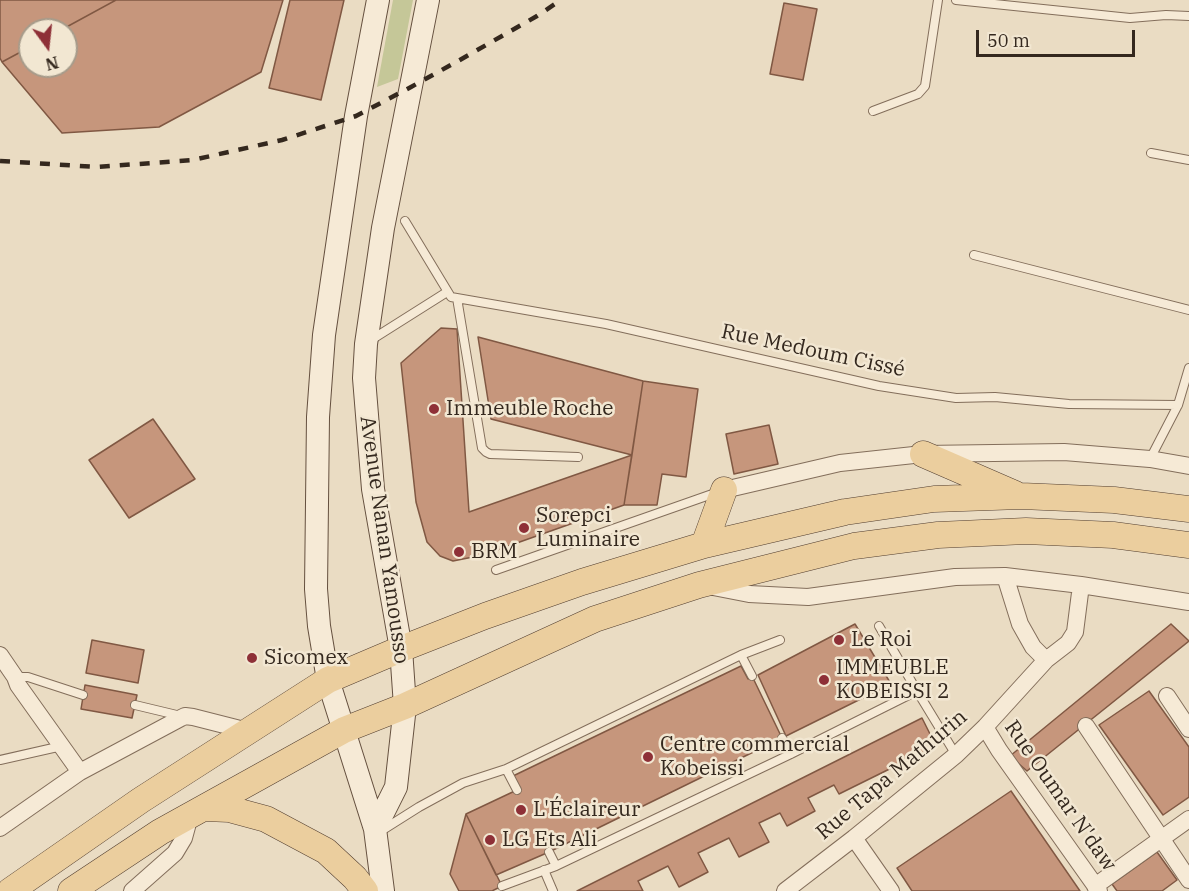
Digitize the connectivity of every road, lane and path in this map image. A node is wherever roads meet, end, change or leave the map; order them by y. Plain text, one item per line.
1 (378, 0) edge
2 (428, 0) edge
3 (938, 0) edge
4 (956, 0) edge
5 (1189, 16) edge
6 (873, 111) dead end
7 (1151, 153) dead end
8 (1189, 160) edge
9 (405, 221) dead end
10 (974, 255) dead end
11 (447, 292) junction
12 (458, 298) junction
13 (1189, 310) edge
14 (366, 344) junction
15 (1189, 368) edge
16 (1178, 405) junction
17 (923, 454) junction
18 (578, 457) dead end
19 (1150, 459) junction
20 (1189, 466) edge
21 (724, 490) junction
22 (1021, 496) junction
23 (1189, 509) edge
24 (704, 545) junction
25 (1189, 545) edge
26 (496, 570) dead end
27 (1005, 576) junction
28 (699, 585) junction
29 (1080, 585) junction
30 (1189, 602) edge
31 (879, 626) dead end
32 (780, 640) dead end
33 (401, 649) junction
34 (0, 655) edge
35 (741, 655) junction
36 (1046, 660) junction
37 (752, 676) dead end
38 (15, 677) junction
39 (328, 680) junction
40 (917, 692) junction
41 (83, 695) dead end
42 (1167, 696) dead end
43 (135, 705) dead end
44 (405, 706) junction
45 (184, 716) junction
46 (985, 726) junction
47 (1086, 726) dead end
48 (1189, 729) edge
49 (344, 730) junction
50 (248, 731) junction
51 (782, 738) dead end
52 (62, 746) junction
53 (790, 754) junction
54 (956, 755) junction
55 (0, 760) edge
56 (506, 769) junction
57 (80, 772) junction
58 (517, 790) dead end
59 (197, 812) junction
60 (1189, 819) edge
61 (0, 828) edge
62 (375, 832) junction
63 (854, 838) junction
64 (1161, 839) junction
65 (549, 852) dead end
66 (556, 866) junction
67 (544, 870) junction
68 (1189, 880) edge
69 (502, 886) dead end
70 (1097, 888) edge
71 (1189, 888) edge
72 (10, 891) edge
73 (70, 891) edge
74 (132, 891) edge
75 (365, 891) edge
76 (382, 891) edge
77 (554, 891) edge
78 (784, 891) edge
79 (891, 891) edge
80 (1184, 891) edge

1 - 39 main road
2 - 14 main road, Avenue Nanan Yamousso
3 - 6 lane
4 - 5 lane
7 - 8 lane
9 - 11 lane
10 - 13 lane
11 - 12 lane, Rue Medoum Cissé
11 - 14 lane
12 - 16 lane, Rue Medoum Cissé
12 - 18 lane
14 - 33 main road, Avenue Nanan Yamousso
15 - 16 lane
16 - 19 lane
17 - 19 street
17 - 21 street
17 - 22 main road
19 - 20 street
21 - 24 main road
21 - 26 lane
22 - 23 main road
22 - 24 main road
24 - 33 main road
25 - 28 main road
27 - 28 street
27 - 29 street
27 - 36 street
28 - 44 main road
29 - 30 street
29 - 36 street, Rue Tapa Mathurin
31 - 40 lane
32 - 35 lane
33 - 39 main road
33 - 44 main road, Avenue Nanan Yamousso
34 - 38 street
35 - 37 lane
35 - 56 lane
36 - 46 street, Rue Tapa Mathurin
38 - 41 lane
38 - 52 street
39 - 49 main road
39 - 50 main road
40 - 53 lane
40 - 54 lane
42 - 48 street
43 - 45 lane
44 - 49 main road
44 - 62 main road, Avenue Nanan Yamousso
45 - 50 street
45 - 57 street
46 - 54 street, Rue Tapa Mathurin
46 - 70 street, Rue Oumar N'daw
47 - 64 street
49 - 59 main road
49 - 62 main road
50 - 72 main road
51 - 53 lane
52 - 55 lane
52 - 57 street
53 - 66 lane
54 - 63 street, Rue Tapa Mathurin
56 - 58 lane
56 - 62 lane
57 - 61 street
59 - 73 main road
59 - 74 street
59 - 75 main road
60 - 64 street
62 - 76 main road
63 - 78 street, Rue Tapa Mathurin
63 - 79 street
64 - 68 street
64 - 70 street
65 - 66 lane
66 - 67 lane
67 - 69 lane
67 - 77 lane
71 - 80 street

